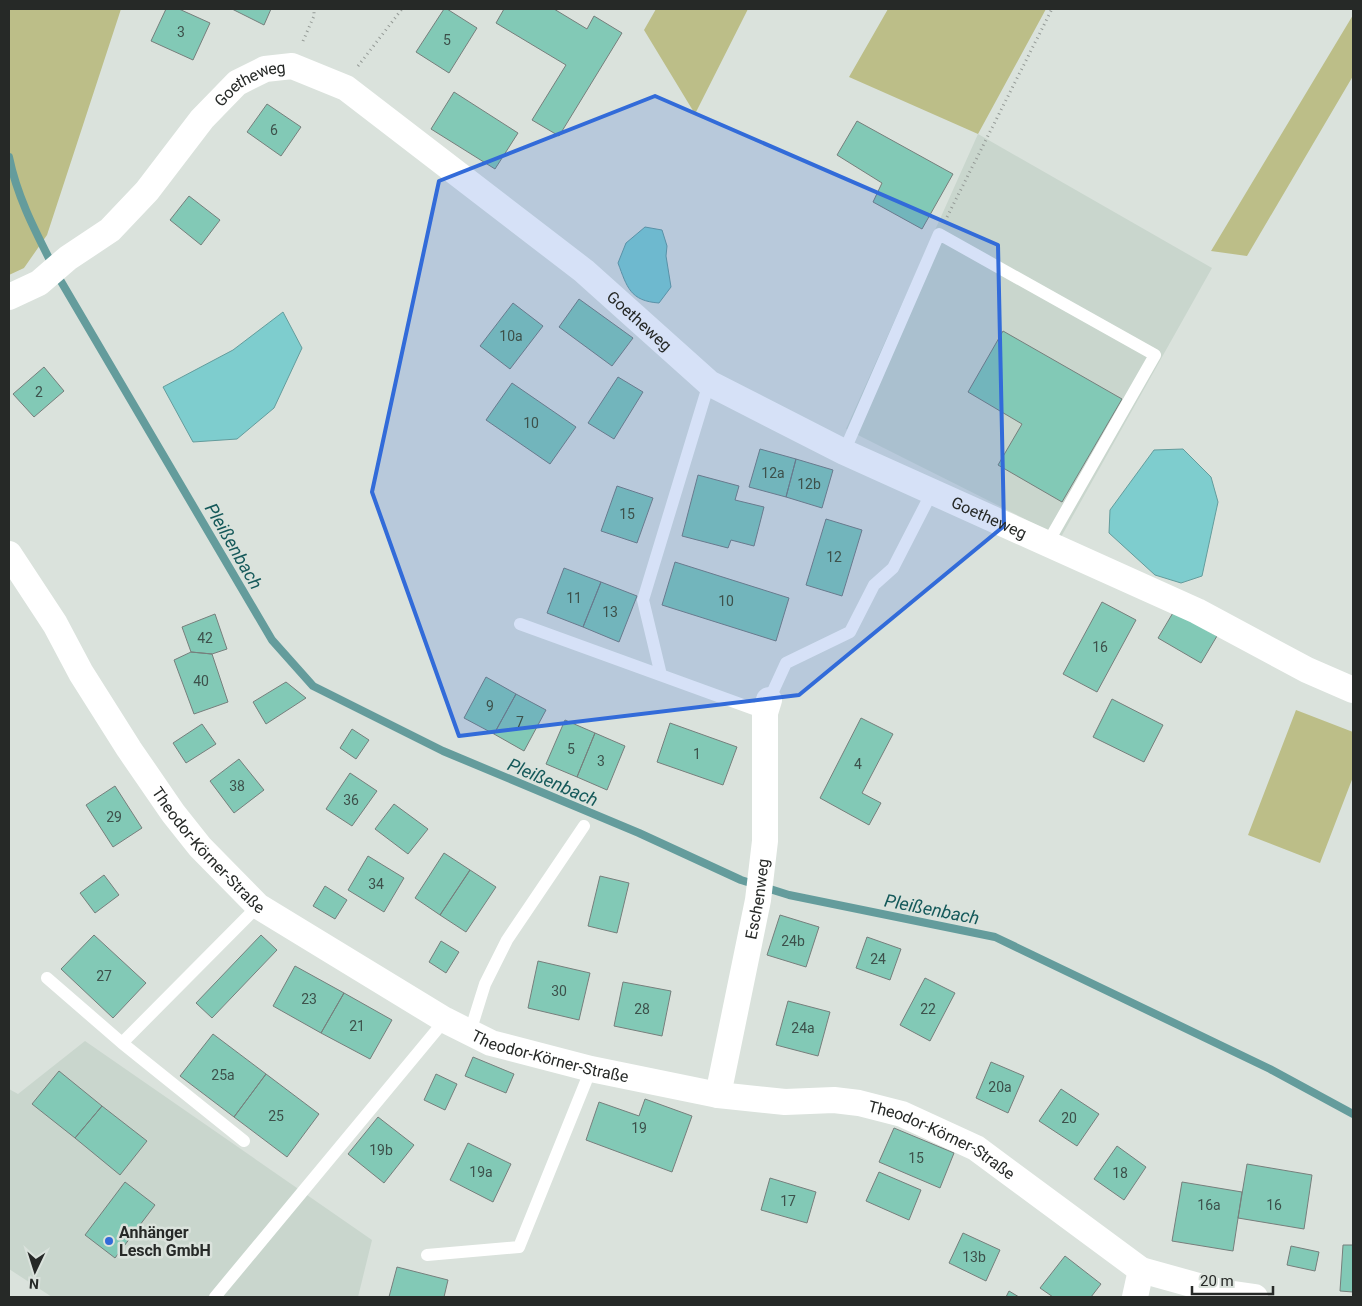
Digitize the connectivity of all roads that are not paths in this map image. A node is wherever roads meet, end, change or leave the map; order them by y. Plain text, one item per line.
1 (9, 297) edge
2 (709, 383) junction
3 (844, 452) junction
4 (932, 492) junction
5 (1046, 544) junction
6 (9, 554) edge
7 (520, 624) dead end
8 (661, 675) junction
9 (1353, 690) edge
10 (767, 706) junction
11 (584, 826) dead end
12 (258, 906) junction
13 (47, 978) dead end
14 (445, 1020) junction
15 (470, 1032) junction
16 (122, 1043) junction
17 (592, 1069) junction
18 (718, 1095) junction
19 (244, 1141) dead end
20 (427, 1256) dead end
21 (1141, 1270) junction
22 (216, 1297) edge
23 (1135, 1297) edge
24 (1255, 1297) edge

1 - 2 street, Goetheweg
2 - 3 street, Goetheweg
2 - 8 lane
3 - 4 street, Goetheweg
3 - 5 lane
4 - 5 street, Goetheweg
4 - 10 lane
5 - 9 street, Goetheweg
6 - 12 street, Theodor-Körner-Straße
7 - 8 lane
8 - 10 lane
10 - 18 street, Eschenweg
11 - 15 lane
12 - 14 street, Theodor-Körner-Straße
12 - 16 lane
13 - 16 lane
14 - 15 street, Theodor-Körner-Straße
14 - 22 lane
15 - 17 street, Theodor-Körner-Straße
16 - 19 lane
17 - 18 street, Theodor-Körner-Straße
17 - 20 lane
18 - 21 street, Theodor-Körner-Straße
21 - 23 street
21 - 24 street, Theodor-Körner-Straße

